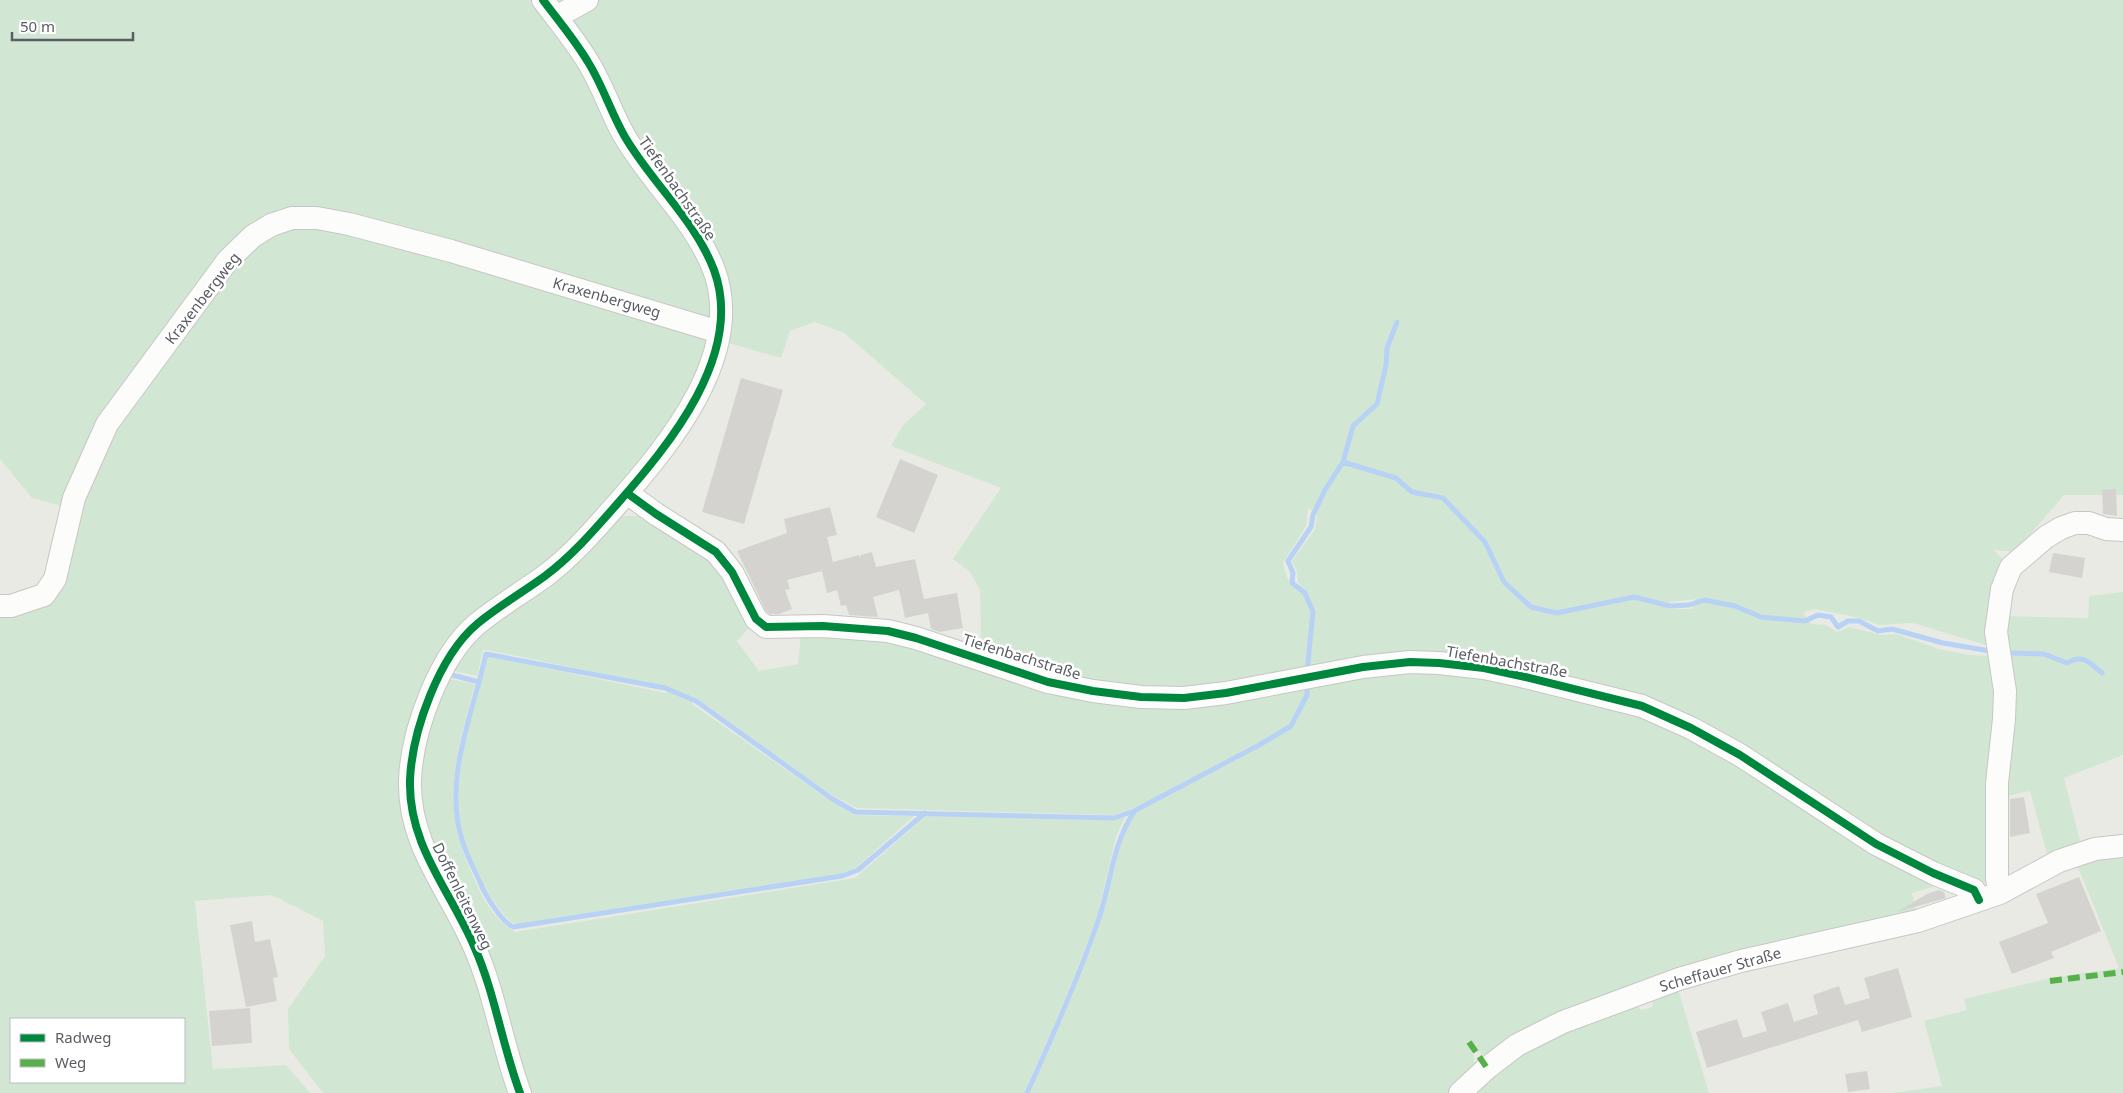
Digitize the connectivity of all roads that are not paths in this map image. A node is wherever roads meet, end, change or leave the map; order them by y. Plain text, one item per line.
1 (587, 0) edge
2 (549, 9) edge
3 (719, 332) junction
4 (626, 493) junction
5 (2123, 530) edge
6 (0, 606) edge
7 (2123, 846) edge
8 (2000, 893) junction
9 (1979, 900) junction
10 (520, 1093) edge
11 (1460, 1093) edge

1 - 2 street
2 - 3 street, Tiefenbachstraße
3 - 4 street, Tiefenbachstraße
3 - 6 street, Kraxenbergweg
4 - 9 street, Tiefenbachstraße
4 - 10 street, Doffenleitenweg
5 - 8 street
7 - 8 street, Scheffauer Straße
8 - 9 street, Scheffauer Straße
9 - 11 street, Scheffauer Straße

